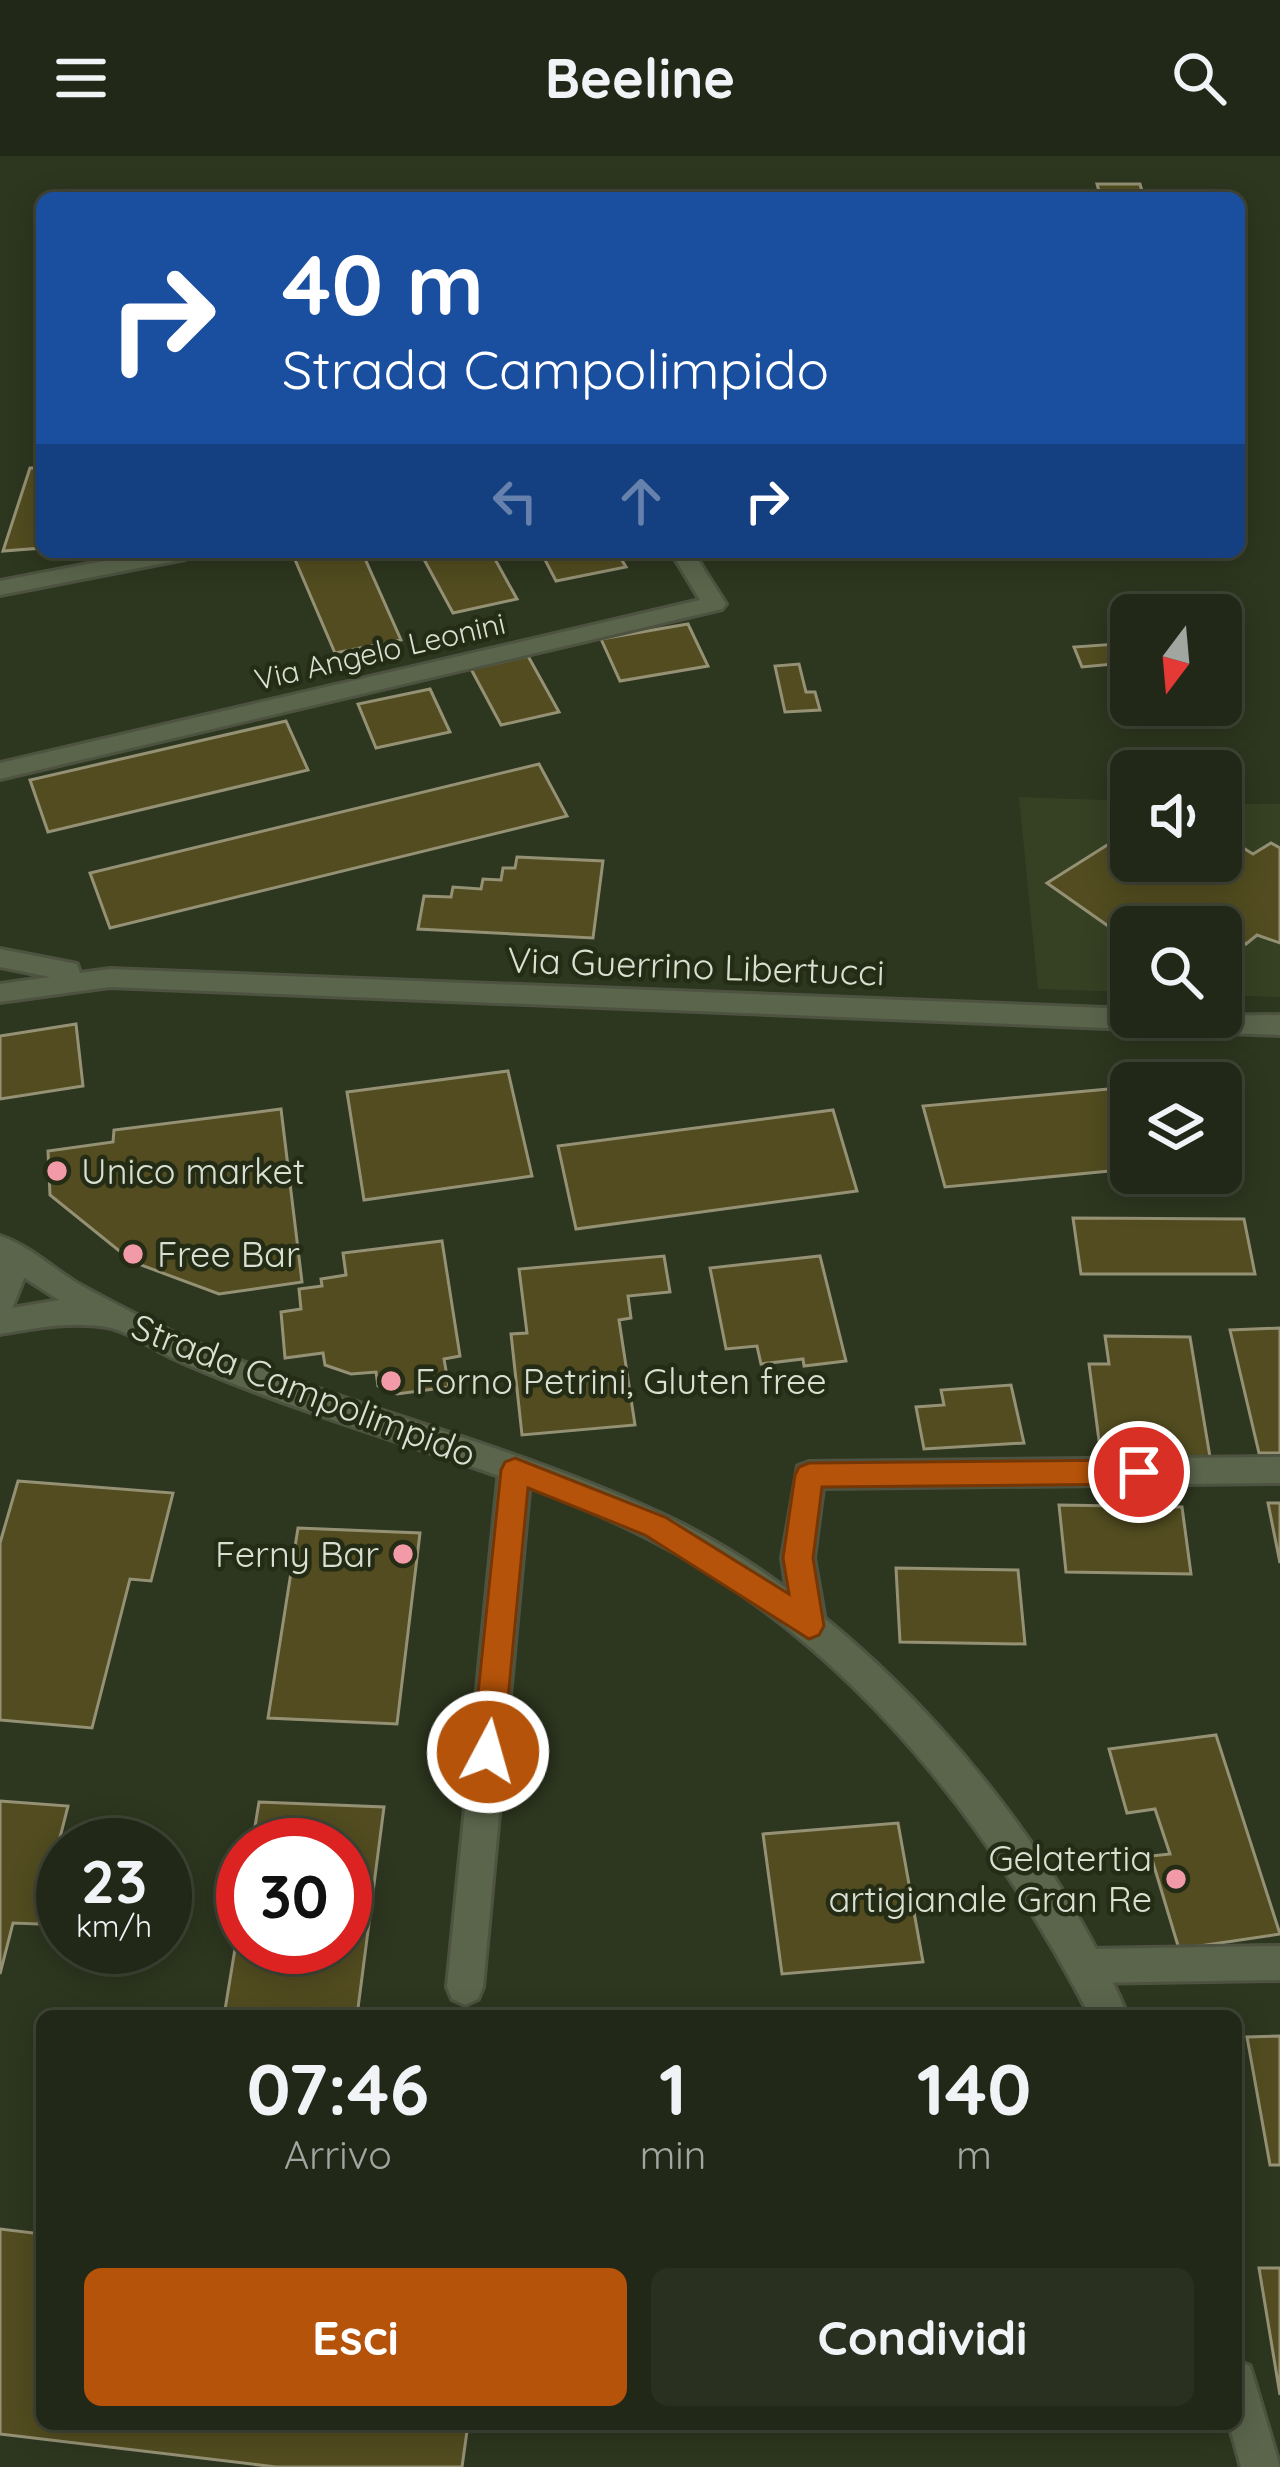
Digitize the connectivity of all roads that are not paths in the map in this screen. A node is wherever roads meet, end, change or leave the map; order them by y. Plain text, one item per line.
1 (153, 558) edge
2 (686, 558) edge
3 (0, 588) edge
4 (0, 771) edge
5 (0, 958) edge
6 (110, 978) junction
7 (0, 992) edge
8 (1280, 1025) edge
9 (5, 1250) edge
10 (0, 1303) edge
11 (0, 1322) edge
12 (126, 1322) junction
13 (515, 1470) junction
14 (1280, 1470) edge
15 (809, 1626) junction
16 (1280, 1963) edge
17 (1086, 1966) junction
18 (465, 1988) dead end
19 (1107, 2010) edge
20 (1242, 2400) edge
21 (1262, 2467) edge

1 - 3 street
2 - 4 street, Via Angelo Leonini
5 - 6 street, Via Guerrino Libertucci
6 - 7 street, Via Guerrino Libertucci
6 - 8 street, Via Guerrino Libertucci
9 - 10 street
9 - 12 street, Strada Campolimpido
11 - 12 street
12 - 13 street, Strada Campolimpido
13 - 15 street, Strada Campolimpido
13 - 18 street
14 - 15 street
15 - 17 street, Strada Campolimpido
16 - 17 street
17 - 19 street, Strada Campolimpido
20 - 21 street

